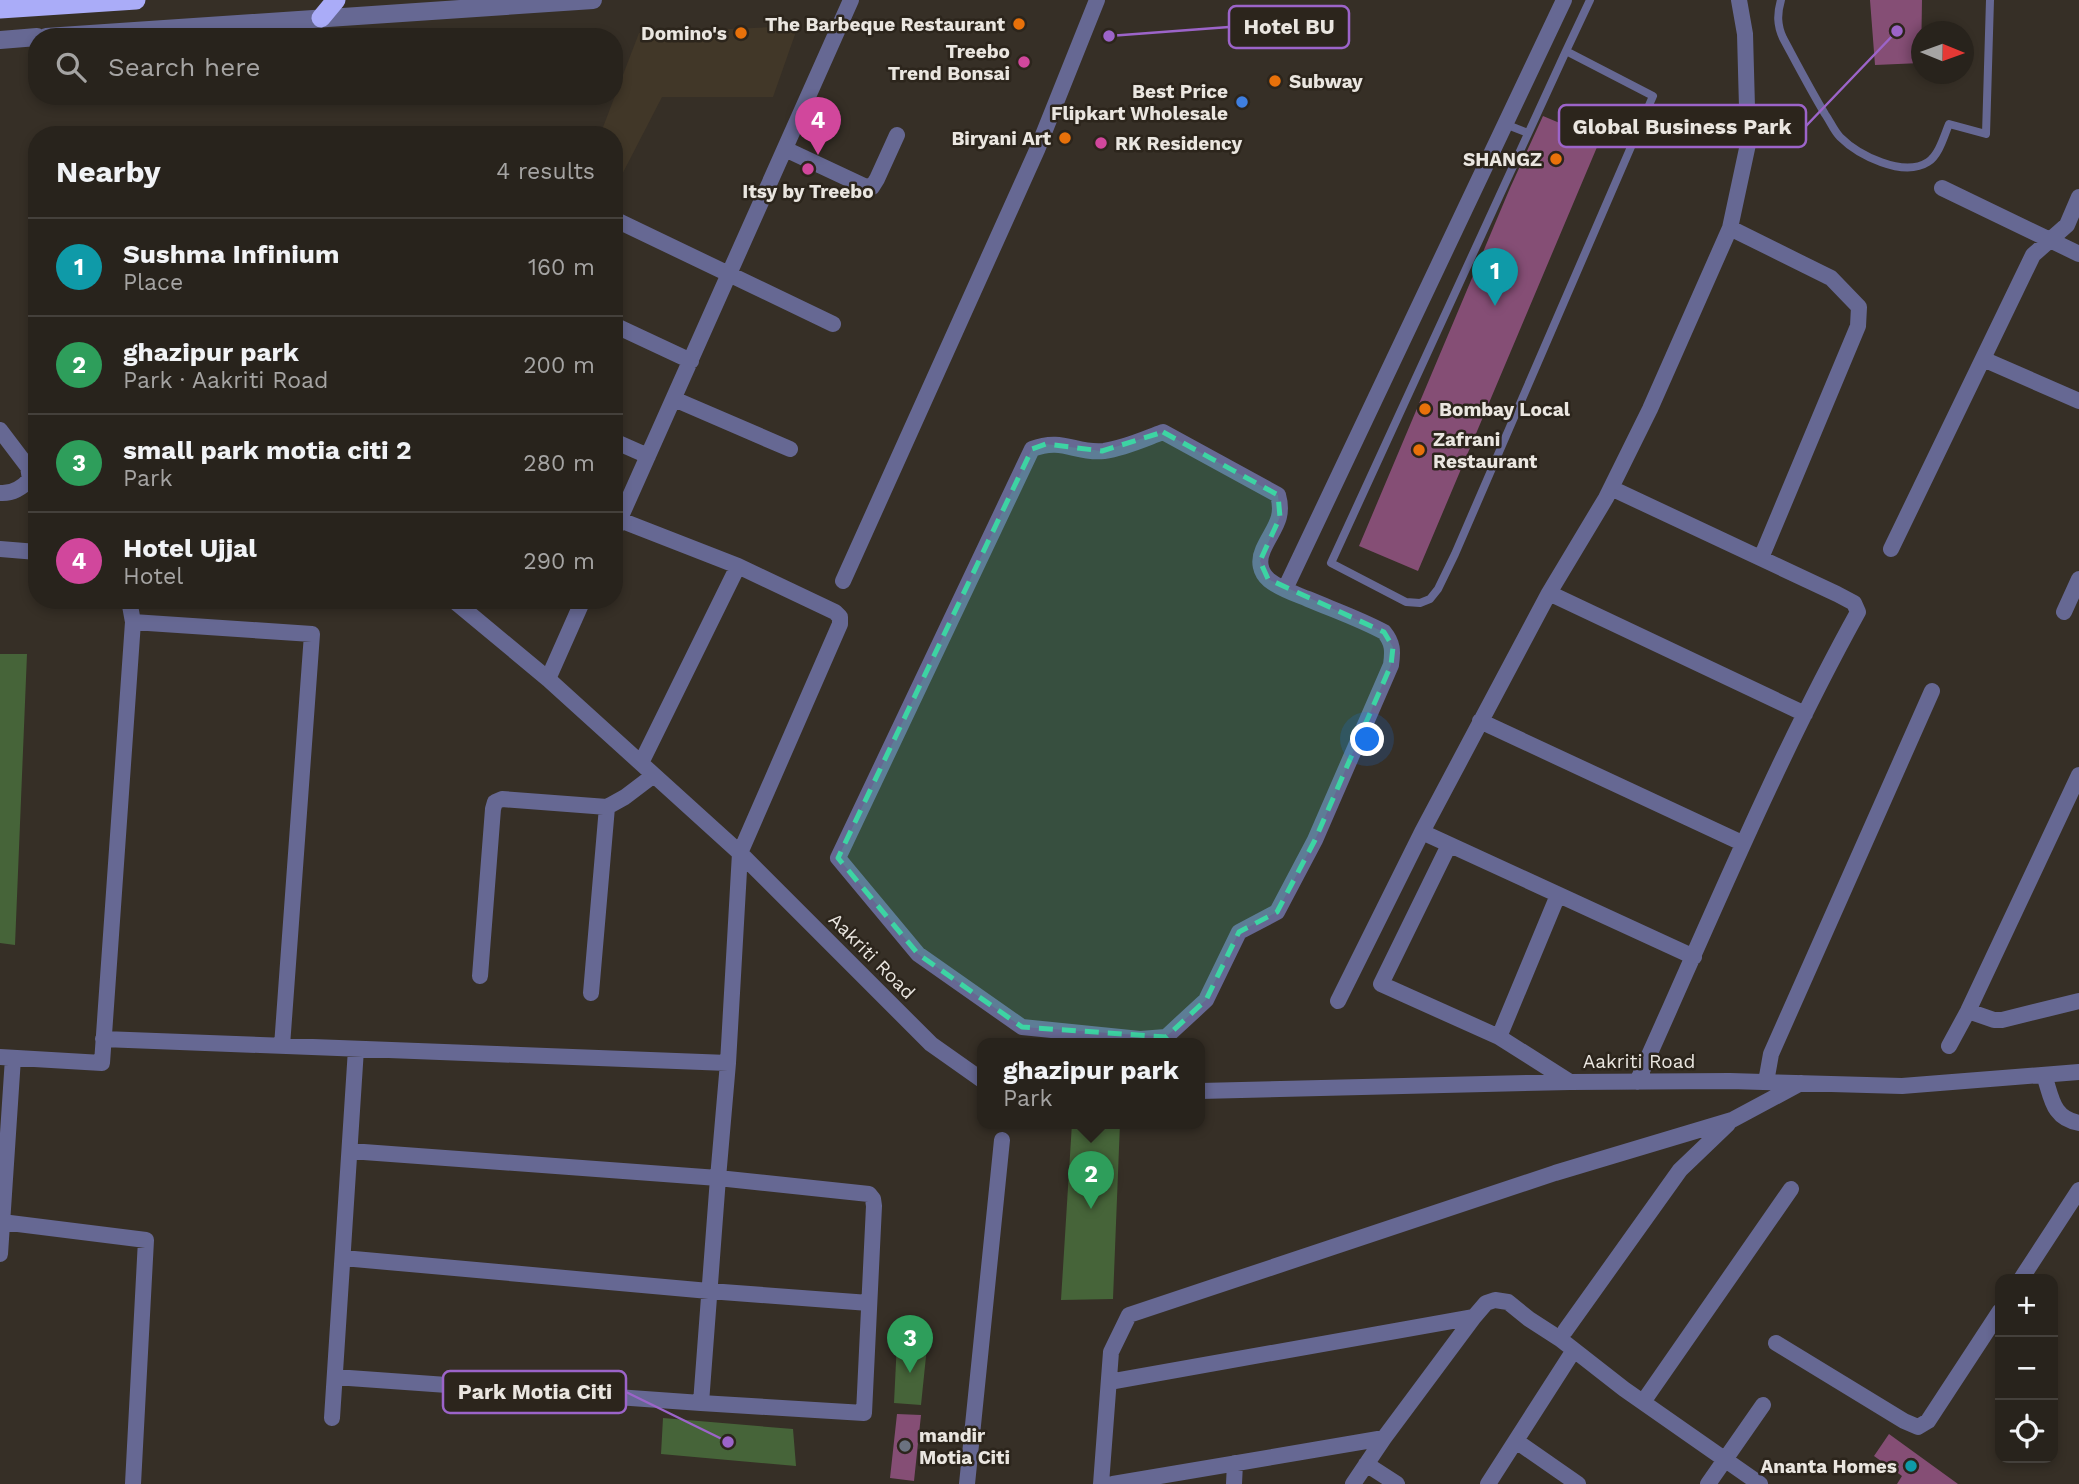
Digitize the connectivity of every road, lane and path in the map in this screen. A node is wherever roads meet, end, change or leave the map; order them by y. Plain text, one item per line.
1 (136, 0) edge
2 (336, 0) edge
3 (593, 0) edge
4 (851, 0) edge
5 (1097, 0) edge
6 (1564, 0) edge
7 (1590, 0) edge
8 (1739, 0) edge
9 (1781, 0) edge
10 (1990, 0) edge
11 (0, 9) edge
12 (321, 18) junction
13 (176, 28) edge
14 (28, 38) edge
15 (0, 40) edge
16 (1566, 51) junction
17 (1505, 124) junction
18 (1528, 134) junction
19 (897, 135) dead end
20 (785, 149) junction
21 (1942, 188) dead end
22 (2079, 197) edge
23 (623, 223) edge
24 (1730, 228) junction
25 (2050, 240) junction
26 (2079, 254) edge
27 (730, 275) junction
28 (833, 324) dead end
29 (623, 329) edge
30 (1983, 359) junction
31 (691, 361) junction
32 (674, 399) junction
33 (2079, 401) edge
34 (0, 430) edge
35 (623, 445) edge
36 (790, 449) dead end
37 (648, 456) junction
38 (28, 467) edge
39 (28, 481) edge
40 (1611, 488) junction
41 (0, 493) edge
42 (623, 512) edge
43 (623, 528) edge
44 (0, 549) edge
45 (1891, 549) dead end
46 (28, 551) edge
47 (1762, 558) junction
48 (738, 566) junction
49 (2079, 579) edge
50 (843, 581) dead end
51 (1285, 589) junction
52 (1549, 593) junction
53 (131, 609) edge
54 (464, 609) edge
55 (579, 609) edge
56 (2064, 612) dead end
57 (133, 622) junction
58 (548, 679) junction
59 (1932, 691) dead end
60 (1805, 714) junction
61 (1480, 721) junction
62 (641, 763) junction
63 (654, 775) junction
64 (2079, 775) edge
65 (607, 807) junction
66 (1422, 832) junction
67 (1742, 843) junction
68 (1449, 845) junction
69 (740, 853) junction
70 (1558, 895) junction
71 (1694, 957) junction
72 (480, 976) dead end
73 (592, 993) dead end
74 (1338, 1001) dead end
75 (2079, 1001) edge
76 (1968, 1012) junction
77 (1499, 1037) junction
78 (1115, 1038) edge
79 (1168, 1038) edge
80 (103, 1039) junction
81 (282, 1046) junction
82 (1949, 1046) dead end
83 (356, 1049) junction
84 (6, 1057) edge
85 (728, 1063) junction
86 (2079, 1073) edge
87 (2044, 1075) junction
88 (977, 1076) edge
89 (1570, 1082) junction
90 (1637, 1082) junction
91 (1766, 1082) junction
92 (1801, 1083) junction
93 (1205, 1091) edge
94 (1732, 1120) junction
95 (2079, 1123) edge
96 (1002, 1140) dead end
97 (350, 1151) junction
98 (718, 1178) junction
99 (1791, 1189) dead end
100 (2079, 1190) edge
101 (2, 1222) junction
102 (0, 1254) edge
103 (343, 1258) junction
104 (2024, 1274) edge
105 (709, 1291) junction
106 (869, 1303) junction
107 (1474, 1317) junction
108 (1995, 1319) edge
109 (1566, 1331) dead end
110 (1776, 1343) dead end
111 (1574, 1350) junction
112 (335, 1377) junction
113 (1109, 1382) junction
114 (1643, 1402) junction
115 (701, 1403) junction
116 (1763, 1405) dead end
117 (332, 1418) dead end
118 (1384, 1438) junction
119 (1516, 1441) junction
120 (1725, 1459) junction
121 (1235, 1463) junction
122 (1366, 1464) junction
123 (133, 1484) edge
124 (967, 1484) edge
125 (1101, 1484) edge
126 (1113, 1484) edge
127 (1234, 1484) edge
128 (1353, 1484) edge
129 (1397, 1484) edge
130 (1488, 1484) edge
131 (1578, 1484) edge
132 (1708, 1484) edge
133 (1760, 1484) edge

1 - 11 highway
2 - 12 highway
3 - 12 street
4 - 20 street
5 - 50 street
6 - 17 street
7 - 16 lane
8 - 24 street
9 - 10 lane
12 - 13 street
14 - 15 street
16 - 18 lane
16 - 18 lane
17 - 18 lane
17 - 51 street
19 - 20 street
20 - 27 street
21 - 25 street
22 - 25 street
23 - 27 street
24 - 40 street
24 - 47 street
25 - 26 street
25 - 30 street
27 - 28 street
27 - 31 street
29 - 31 street
30 - 33 street
30 - 45 street
31 - 32 street
32 - 36 street
32 - 37 street
34 - 38 street
35 - 37 street
37 - 42 street
39 - 41 street
40 - 47 street
40 - 52 street
43 - 48 street
44 - 46 street
47 - 60 street
48 - 62 street
48 - 69 street
49 - 56 street
51 - 78 street
51 - 79 street
52 - 60 street
52 - 61 street
53 - 57 street
54 - 58 street, Aakriti Road
55 - 58 street
57 - 80 street
57 - 81 street
58 - 62 street, Aakriti Road
59 - 91 street
60 - 67 street
61 - 66 street
61 - 67 street
62 - 63 street, Aakriti Road
63 - 65 street
63 - 69 street, Aakriti Road
64 - 76 street
65 - 72 street
65 - 73 street
66 - 68 street
66 - 74 street
67 - 71 street
68 - 70 street
68 - 77 street
69 - 85 street
69 - 88 street, Aakriti Road
70 - 71 street
70 - 77 street
71 - 90 street
75 - 76 street
76 - 82 street
77 - 89 street
80 - 81 street
80 - 84 street
81 - 83 street
83 - 85 street
83 - 97 street
84 - 101 street
85 - 98 street
86 - 87 street, Aakriti Road
87 - 92 street, Aakriti Road
87 - 95 street
89 - 90 street, Aakriti Road
89 - 93 street, Aakriti Road
90 - 91 street, Aakriti Road
91 - 92 street, Aakriti Road
92 - 94 street
94 - 109 street
94 - 113 street
96 - 124 street
97 - 98 street
97 - 103 street
98 - 105 street
98 - 106 street
99 - 114 street
100 - 104 street
101 - 102 street
101 - 123 street
103 - 105 street
103 - 112 street
105 - 106 street
105 - 115 street
106 - 115 street
107 - 111 street
107 - 113 street
107 - 118 street
108 - 110 street
111 - 114 street
111 - 119 street
112 - 115 street
112 - 117 street
113 - 125 street
114 - 120 street
116 - 120 street
118 - 121 street
118 - 122 street
119 - 130 street
119 - 131 street
120 - 132 street
120 - 133 street
121 - 126 street
121 - 127 street
122 - 128 street
122 - 129 street

